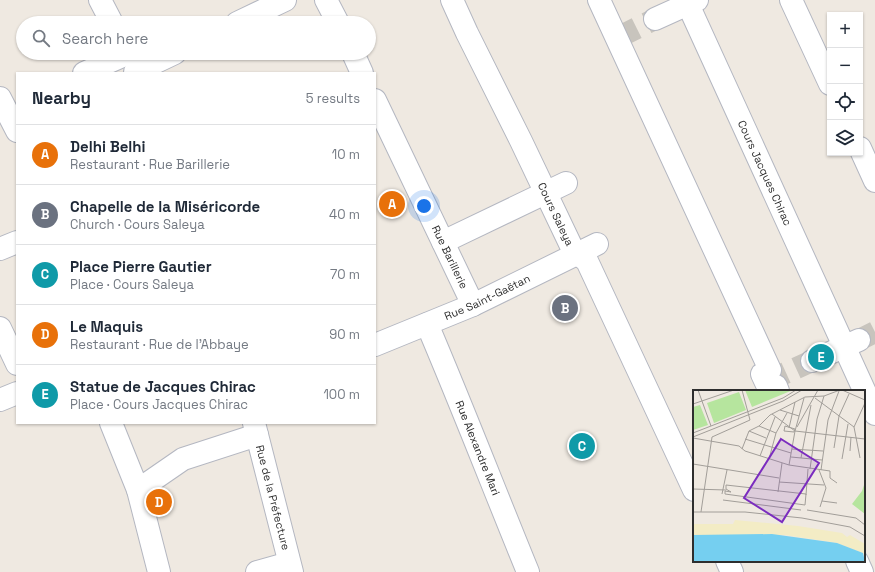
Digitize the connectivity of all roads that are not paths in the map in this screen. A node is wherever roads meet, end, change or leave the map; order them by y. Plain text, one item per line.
1 (100, 0) edge
2 (285, 0) edge
3 (326, 0) edge
4 (452, 0) edge
5 (599, 0) edge
6 (791, 0) edge
7 (690, 1) edge
8 (108, 16) edge
9 (252, 16) edge
10 (334, 16) edge
11 (655, 19) tunnel mouth
12 (144, 60) edge
13 (356, 60) edge
14 (131, 63) edge
15 (89, 72) edge
16 (362, 72) edge
17 (827, 78) edge
18 (376, 102) edge
19 (5, 104) edge
20 (16, 129) edge
21 (863, 155) edge
22 (875, 181) edge
23 (566, 183) dead end
24 (546, 192) junction
25 (16, 242) edge
26 (442, 242) junction
27 (0, 249) edge
28 (587, 249) junction
29 (473, 305) junction
30 (427, 324) junction
31 (0, 328) edge
32 (852, 343) junction
33 (376, 345) edge
34 (812, 361) tunnel mouth
35 (16, 362) edge
36 (778, 390) edge
37 (16, 393) edge
38 (0, 400) edge
39 (875, 414) edge
40 (111, 424) edge
41 (255, 429) edge
42 (693, 488) edge
43 (138, 490) junction
44 (727, 562) edge
45 (857, 562) edge
46 (291, 567) edge
47 (159, 572) edge
48 (257, 572) edge
49 (528, 572) edge
50 (732, 572) edge
51 (862, 572) edge

1 - 8 street
2 - 9 street
3 - 10 street
4 - 24 street, Cours Saleya
5 - 36 street
6 - 17 street
7 - 11 street
7 - 32 street, Cours Jacques Chirac
12 - 14 street
13 - 16 street
14 - 15 street
18 - 26 street, Rue Barillerie
19 - 20 street
21 - 22 street
23 - 24 street
24 - 26 street
24 - 28 street, Cours Saleya
25 - 27 street
26 - 29 street, Rue Barillerie
28 - 29 street, Rue Saint-Gaëtan
28 - 42 street, Cours Saleya
29 - 30 street, Rue Saint-Gaëtan
30 - 33 street, Rue Saint-Gaëtan
30 - 49 street, Rue Alexandre Mari
31 - 35 street
32 - 34 street
32 - 39 street, Cours Jacques Chirac
37 - 38 street
40 - 43 street
41 - 43 street
41 - 46 street, Rue de la Préfecture
43 - 47 street
44 - 50 street
45 - 51 street
46 - 48 street

